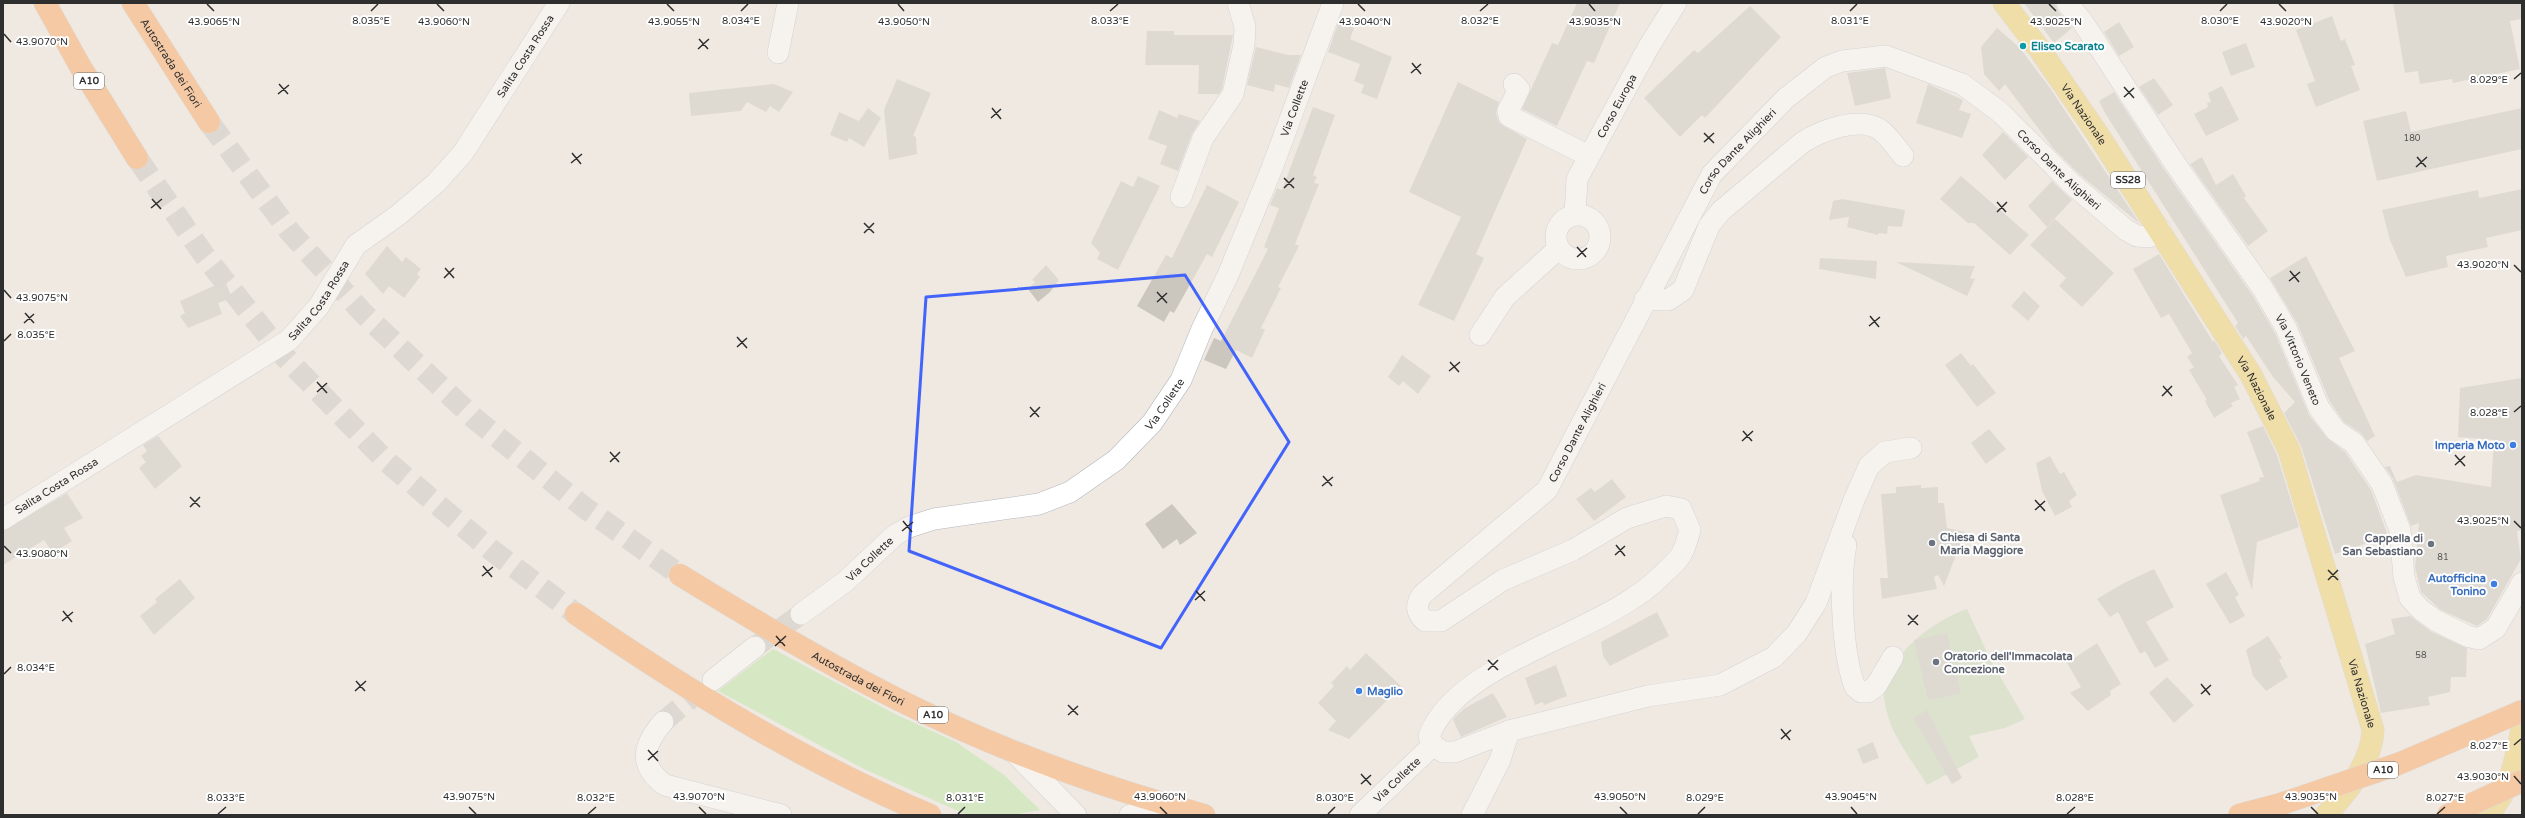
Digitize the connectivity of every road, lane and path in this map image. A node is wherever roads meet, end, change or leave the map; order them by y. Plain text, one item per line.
1 (45, 3) edge
2 (133, 3) edge
3 (558, 3) edge
4 (788, 3) edge
5 (1238, 3) edge
6 (1333, 3) edge
7 (1676, 3) edge
8 (2004, 3) edge
9 (2067, 3) edge
10 (778, 53) dead end
11 (1514, 84) dead end
12 (209, 122) tunnel mouth
13 (1589, 156) junction
14 (1903, 156) dead end
15 (137, 158) tunnel mouth
16 (1181, 197) dead end
17 (1575, 215) junction
18 (2160, 229) junction
19 (1558, 248) junction
20 (1645, 299) junction
21 (1480, 335) dead end
22 (1911, 448) dead end
23 (1854, 500) junction
24 (3, 519) edge
25 (680, 575) tunnel mouth
26 (2522, 583) edge
27 (576, 614) tunnel mouth
28 (801, 614) tunnel mouth
29 (755, 647) tunnel mouth
30 (1893, 658) dead end
31 (713, 680) tunnel mouth
32 (2522, 711) edge
33 (664, 722) tunnel mouth
34 (2522, 729) edge
35 (1509, 731) junction
36 (1433, 745) junction
37 (1011, 749) junction
38 (2522, 780) edge
39 (1172, 806) junction
40 (782, 815) edge
41 (930, 815) edge
42 (1076, 815) edge
43 (1130, 815) edge
44 (1204, 815) edge
45 (1360, 815) edge
46 (1472, 815) edge
47 (2239, 815) edge
48 (2326, 815) edge
49 (2448, 815) edge
50 (2488, 815) edge

1 - 15 highway, A10
2 - 12 highway, Autostrada dei Fiori
3 - 24 street, Salita Costa Rossa
4 - 10 street
5 - 16 street
6 - 28 street, Via Collette
7 - 13 street, Corso Europa
8 - 18 main road, Via Nazionale / SS28
9 - 26 street, Via Vittorio Veneto
11 - 13 street
13 - 17 street, Corso Europa
14 - 20 street
17 - 19 street
17 - 19 street
18 - 20 street, Corso Dante Alighieri
18 - 48 main road, Via Nazionale / SS28
19 - 21 street
20 - 36 street, Corso Dante Alighieri
22 - 23 street
23 - 30 street
23 - 35 street
25 - 37 highway, Autostrada dei Fiori / A10
27 - 41 highway
29 - 31 street
32 - 47 highway, A10, bridge
33 - 40 street
34 - 50 main road
35 - 36 street
35 - 46 street
36 - 45 street, Via Collette
37 - 39 highway, Autostrada dei Fiori / A10
37 - 42 street
38 - 49 highway, bridge
39 - 43 street
39 - 44 highway, Autostrada dei Fiori / A10

